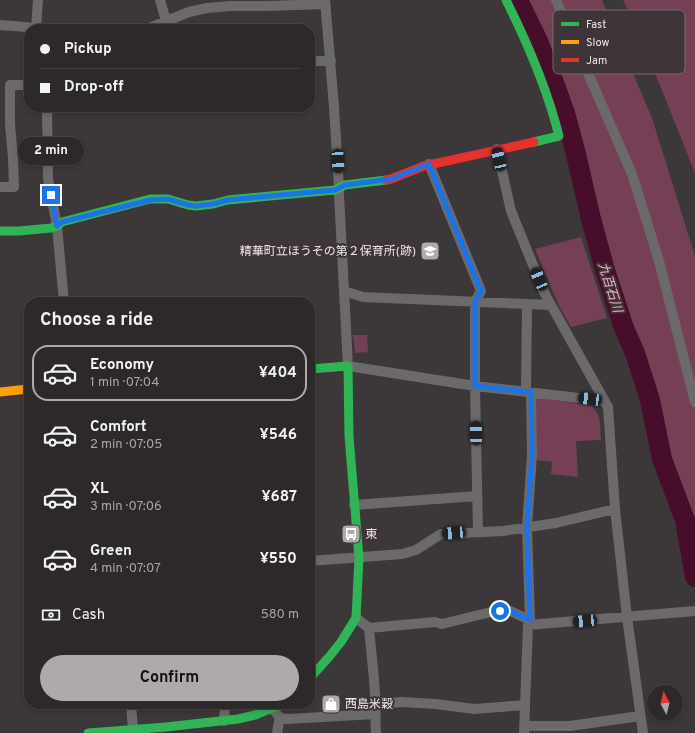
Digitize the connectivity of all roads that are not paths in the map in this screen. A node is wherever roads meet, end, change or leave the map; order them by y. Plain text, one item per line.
1 (38, 0) edge
2 (160, 0) edge
3 (506, 0) edge
4 (556, 0) edge
5 (325, 2) edge
6 (560, 10) edge
7 (36, 24) edge
8 (162, 24) edge
9 (164, 24) edge
10 (0, 25) edge
11 (24, 26) edge
12 (315, 61) edge
13 (331, 61) junction
14 (588, 74) edge
15 (24, 86) edge
16 (47, 112) edge
17 (0, 124) edge
18 (10, 124) junction
19 (497, 149) junction
20 (429, 164) junction
21 (0, 187) edge
22 (339, 188) junction
23 (57, 226) junction
24 (0, 231) edge
25 (344, 291) junction
26 (64, 297) edge
27 (475, 302) junction
28 (527, 305) junction
29 (551, 305) junction
30 (348, 366) junction
31 (315, 369) edge
32 (475, 386) junction
33 (24, 390) edge
34 (0, 392) edge
35 (529, 392) junction
36 (605, 401) junction
37 (695, 402) edge
38 (477, 496) junction
39 (354, 505) junction
40 (615, 509) junction
41 (527, 527) junction
42 (478, 531) junction
43 (359, 558) junction
44 (315, 561) edge
45 (695, 611) edge
46 (627, 617) junction
47 (356, 618) junction
48 (529, 623) junction
49 (370, 628) junction
50 (315, 673) edge
51 (525, 705) junction
52 (130, 709) edge
53 (225, 709) edge
54 (270, 709) edge
55 (273, 709) edge
56 (375, 710) junction
57 (640, 716) junction
58 (280, 718) junction
59 (224, 721) junction
60 (524, 729) edge
61 (127, 731) edge
62 (88, 733) edge
63 (277, 733) edge
64 (376, 733) edge
65 (643, 733) edge

1 - 7 street
2 - 8 street
3 - 19 street
4 - 6 street
5 - 9 street
5 - 13 street
10 - 11 street
12 - 13 street
13 - 22 street
14 - 37 street
15 - 18 street
16 - 23 street
17 - 18 street
18 - 21 street
19 - 20 street
19 - 29 street
20 - 22 street
20 - 27 street
22 - 23 street
22 - 25 street
23 - 24 street
23 - 26 street
25 - 27 street
25 - 30 street
27 - 28 street
27 - 32 street
28 - 29 street
28 - 35 street
29 - 36 street
30 - 31 street
30 - 32 street
30 - 39 street
32 - 35 street
32 - 38 street
33 - 34 street
35 - 36 street
35 - 41 street
36 - 40 street
38 - 39 street
38 - 42 street
39 - 43 street
40 - 41 street
40 - 46 street
41 - 42 street
41 - 48 street
42 - 43 street
43 - 44 street
43 - 47 street
45 - 46 street
46 - 48 street
46 - 57 street
47 - 49 street
47 - 50 street
48 - 49 street
48 - 51 street
49 - 56 street
51 - 56 street
51 - 60 street
52 - 61 street
53 - 59 street
54 - 59 street
55 - 58 street
56 - 58 street
56 - 64 street
57 - 60 street
57 - 65 street
58 - 63 street
59 - 61 street
61 - 62 street

